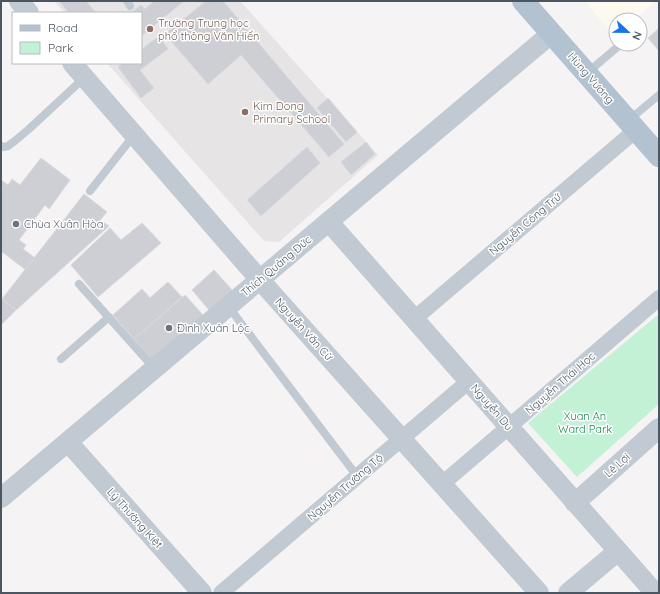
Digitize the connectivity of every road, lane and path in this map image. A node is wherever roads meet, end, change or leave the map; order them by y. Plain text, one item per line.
1 (19, 1) edge
2 (523, 1) edge
3 (28, 12) edge
4 (552, 33) junction
5 (612, 52) edge
6 (78, 70) edge
7 (587, 74) junction
8 (659, 95) edge
9 (632, 125) junction
10 (134, 134) junction
11 (1, 146) edge
12 (659, 156) edge
13 (90, 191) dead end
14 (329, 222) junction
15 (260, 280) junction
16 (79, 284) dead end
17 (659, 298) edge
18 (228, 306) junction
19 (109, 317) junction
20 (414, 319) junction
21 (61, 359) dead end
22 (155, 369) junction
23 (469, 381) junction
24 (509, 427) junction
25 (659, 428) edge
26 (402, 438) junction
27 (68, 442) junction
28 (357, 476) junction
29 (442, 484) junction
30 (1, 498) edge
31 (575, 503) junction
32 (618, 551) junction
33 (202, 593) edge
34 (221, 593) edge
35 (539, 593) edge
36 (568, 593) edge
37 (655, 593) edge

1 - 3 street
2 - 4 main road, Hùng Vương
4 - 7 main road, Hùng Vương
4 - 14 street, Thích Quảng Đức
5 - 7 lane
6 - 10 street, Nguyễn Văn Cừ
6 - 11 lane
7 - 9 main road, Hùng Vương
8 - 9 lane
9 - 12 main road, Hùng Vương
9 - 20 street, Nguyễn Công Trứ
10 - 13 lane
10 - 15 street, Nguyễn Văn Cừ
14 - 15 street, Thích Quảng Đức
14 - 20 street, Nguyễn Du
15 - 18 street, Thích Quảng Đức
15 - 26 street, Nguyễn Văn Cừ
16 - 19 lane
17 - 24 street, Nguyễn Thái Học
18 - 22 street, Thích Quảng Đức
18 - 28 lane
19 - 21 lane
19 - 22 lane
20 - 23 street, Nguyễn Du
22 - 27 street, Thích Quảng Đức
23 - 24 street, Nguyễn Du
23 - 26 street, Nguyễn Trường Tộ
24 - 29 street, Nguyễn Thái Học
24 - 31 street, Nguyễn Du
25 - 31 street, Lê Lợi
26 - 28 street, Nguyễn Trường Tộ
26 - 29 street, Nguyễn Văn Cừ
27 - 30 street, Thích Quảng Đức
27 - 33 street, Lý Thường Kiệt
28 - 34 street, Nguyễn Trường Tộ
29 - 35 street, Nguyễn Văn Cừ
31 - 32 street, Nguyễn Du
32 - 36 street
32 - 37 street, Nguyễn Du

